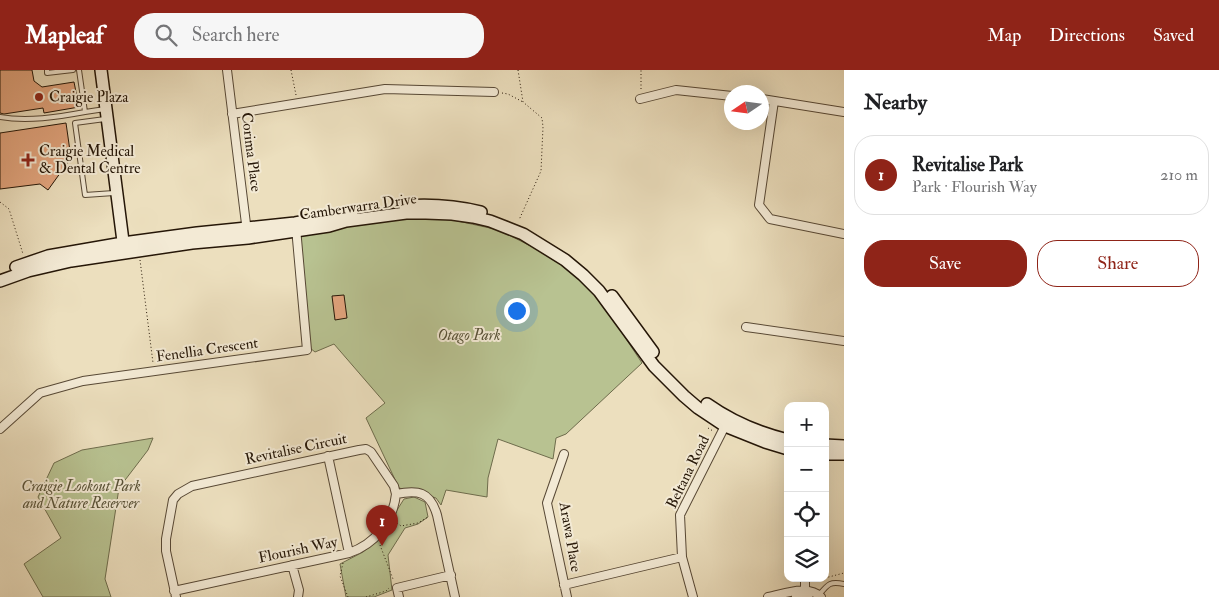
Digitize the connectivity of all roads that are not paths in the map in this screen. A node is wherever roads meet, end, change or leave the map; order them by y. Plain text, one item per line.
1 (47, 70) edge
2 (72, 70) edge
3 (80, 70) edge
4 (100, 70) edge
5 (226, 70) edge
6 (494, 92) road end
7 (724, 95) edge
8 (640, 99) road end
9 (769, 100) edge
10 (774, 101) junction
11 (85, 112) junction
12 (844, 112) edge
13 (106, 114) junction
14 (232, 114) junction
15 (0, 117) edge
16 (117, 193) junction
17 (296, 227) junction
18 (247, 233) junction
19 (844, 234) edge
20 (124, 248) junction
21 (0, 273) edge
22 (0, 281) edge
23 (746, 327) dead end
24 (844, 341) edge
25 (727, 422) junction
26 (0, 429) edge
27 (784, 439) edge
28 (829, 445) edge
29 (844, 446) edge
30 (784, 448) edge
31 (564, 454) dead end
32 (829, 454) edge
33 (844, 454) edge
34 (328, 456) junction
35 (396, 494) junction
36 (349, 553) junction
37 (682, 557) junction
38 (292, 565) junction
39 (451, 575) junction
40 (805, 582) edge
41 (844, 584) edge
42 (564, 585) junction
43 (175, 594) edge
44 (806, 595) edge
45 (820, 596) edge
46 (298, 597) edge
47 (399, 597) edge
48 (456, 597) edge
49 (567, 597) edge
50 (693, 597) edge
51 (768, 597) edge
52 (796, 597) edge

1 - 2 lane
3 - 11 lane
4 - 13 street
5 - 14 street, Corima Place
6 - 14 street
7 - 8 street
9 - 10 street
10 - 12 street
10 - 19 street
11 - 13 lane
11 - 15 lane
13 - 16 street
13 - 16 lane
14 - 18 street, Corima Place
16 - 20 street
17 - 18 street, Camberwarra Drive
17 - 25 street, Camberwarra Drive
17 - 25 street, Camberwarra Drive
17 - 26 street, Fenellia Crescent
18 - 20 street, Camberwarra Drive
20 - 21 street, Camberwarra Drive
20 - 22 street, Camberwarra Drive
23 - 24 street
25 - 27 street, Camberwarra Drive
25 - 30 street, Camberwarra Drive
25 - 37 street, Beltana Road
28 - 29 street
31 - 42 street, Arawa Place
32 - 33 street
34 - 35 street, Revitalise Circuit
34 - 36 street
34 - 43 street, Revitalise Circuit
35 - 36 street, Flourish Way
35 - 39 street
36 - 38 street, Flourish Way
37 - 42 street
37 - 50 street, Beltana Road
38 - 43 street, Flourish Way
38 - 46 street
39 - 47 street
39 - 48 street
40 - 44 street
41 - 45 lane
42 - 49 street, Arawa Place
44 - 45 street
44 - 51 street
44 - 52 street

